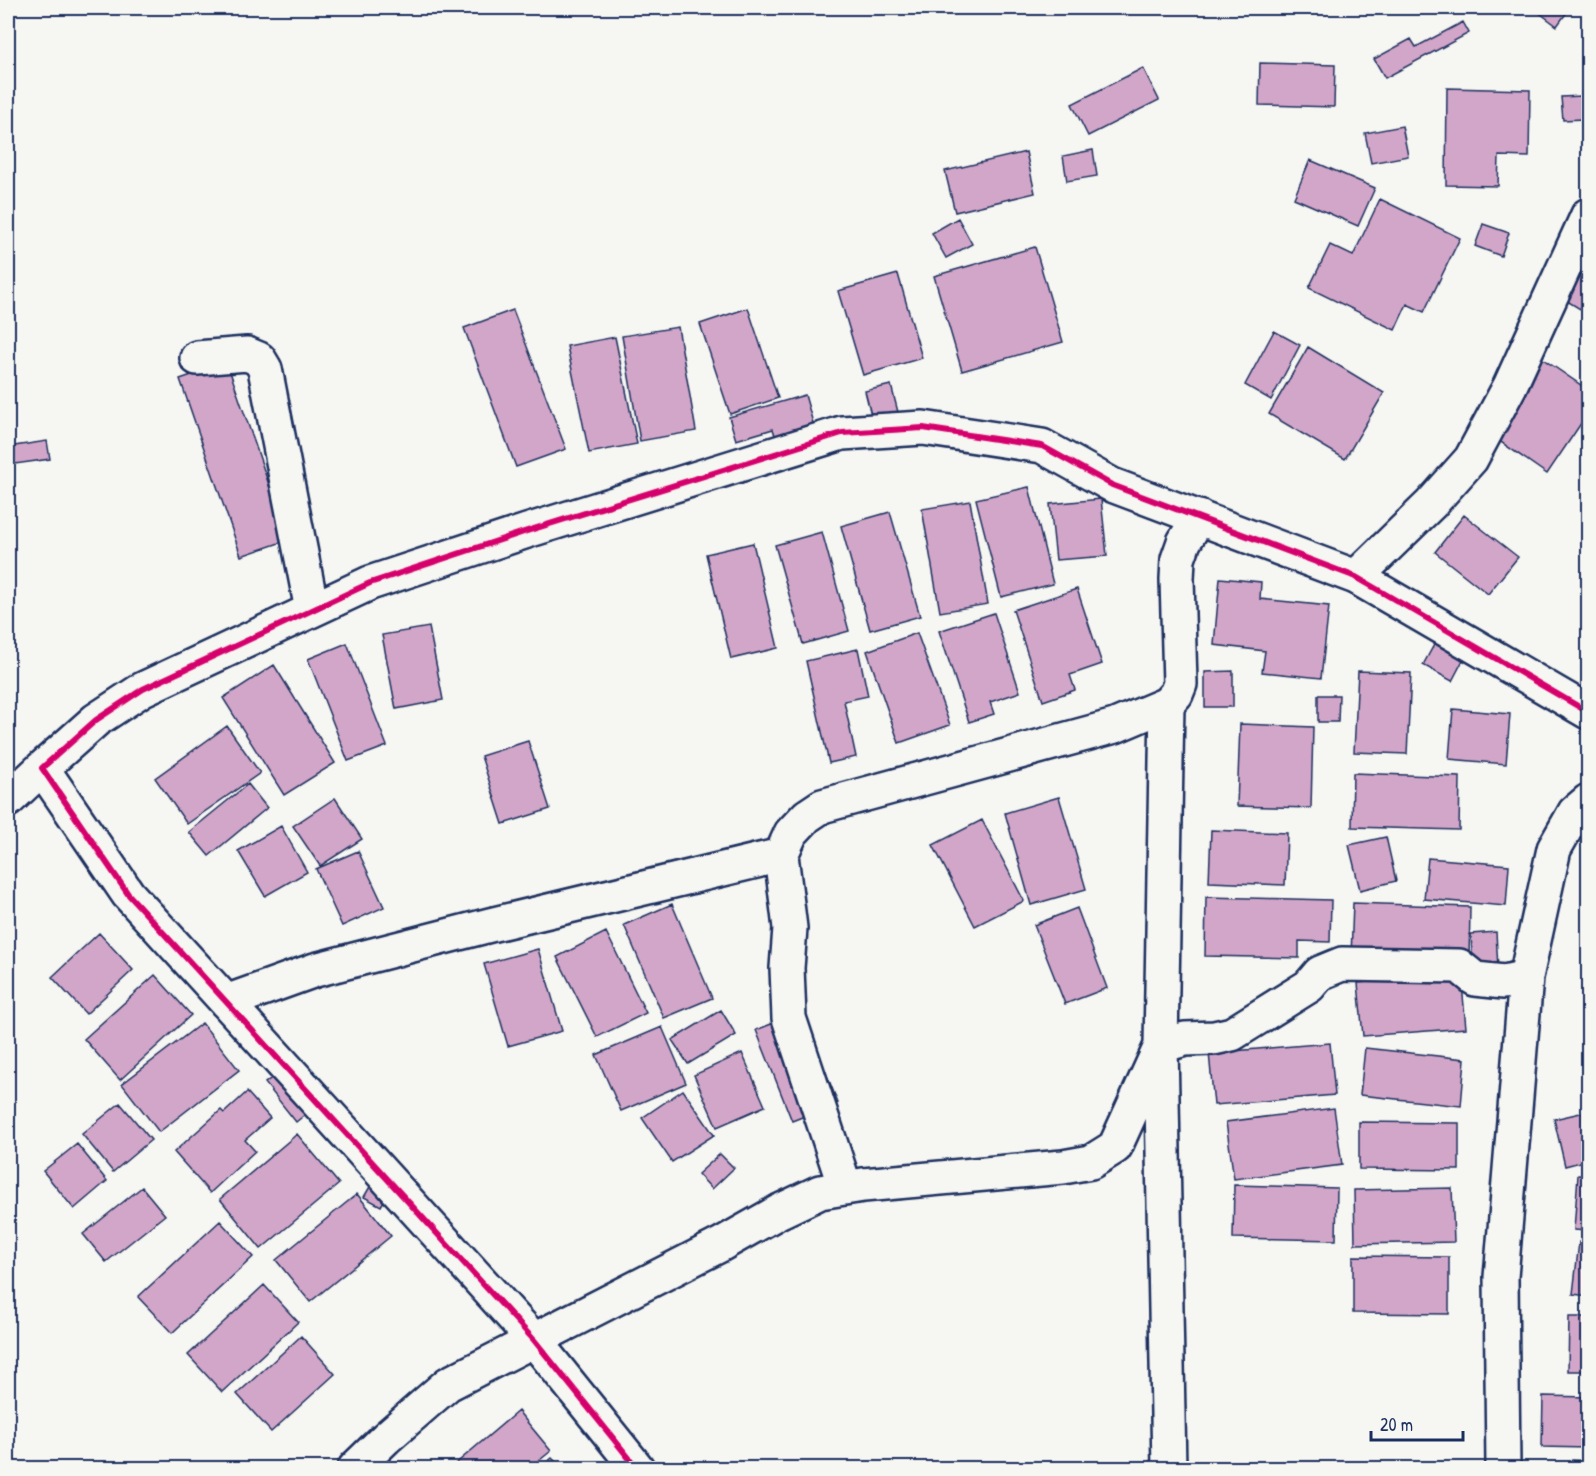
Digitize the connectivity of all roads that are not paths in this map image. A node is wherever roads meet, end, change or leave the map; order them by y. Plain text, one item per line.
1 (1588, 215) edge
2 (197, 358) dead end
3 (1198, 517) junction
4 (1356, 577) junction
5 (312, 610) junction
6 (1167, 704) junction
7 (1588, 712) edge
8 (42, 768) junction
9 (8, 800) edge
10 (1588, 801) edge
11 (781, 855) junction
12 (1526, 977) junction
13 (226, 1002) junction
14 (1161, 1046) junction
15 (844, 1187) junction
16 (534, 1340) junction
17 (356, 1468) edge
18 (637, 1468) edge
19 (1169, 1468) edge
20 (1503, 1468) edge

1 - 4 street
2 - 5 street
3 - 4 street
3 - 5 street
3 - 6 street
4 - 7 street
5 - 8 street
6 - 11 street
6 - 14 street
8 - 9 street
8 - 13 street
10 - 12 street
11 - 13 street
11 - 15 street
12 - 14 street
12 - 20 street
13 - 16 street
14 - 15 street
14 - 19 street
15 - 16 street
16 - 17 street
16 - 18 street

